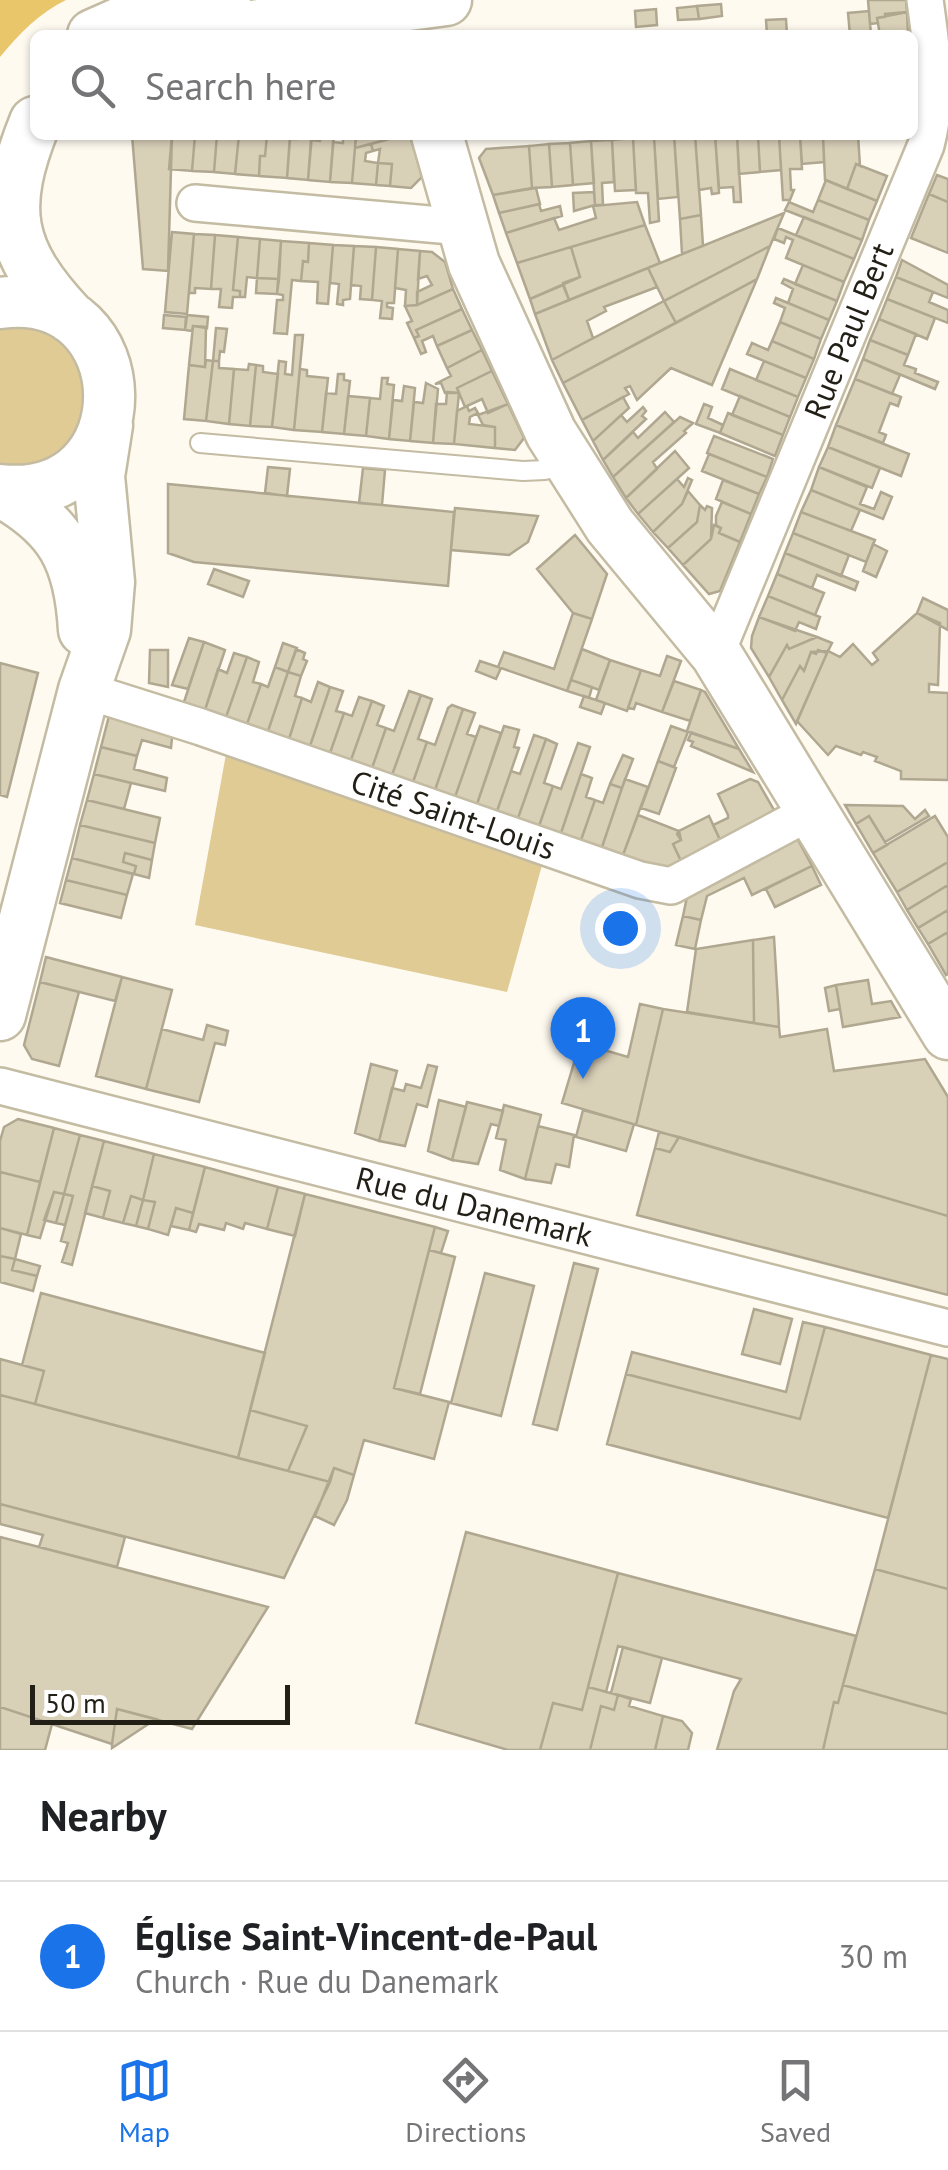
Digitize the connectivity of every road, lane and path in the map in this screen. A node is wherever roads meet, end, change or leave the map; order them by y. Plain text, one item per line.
1 (244, 0) edge
2 (926, 0) edge
3 (417, 11) edge
4 (104, 30) edge
5 (233, 30) edge
6 (30, 87) edge
7 (924, 91) edge
8 (30, 130) edge
9 (0, 132) edge
10 (438, 140) edge
11 (195, 204) dead end
12 (462, 227) junction
13 (0, 303) edge
14 (75, 322) junction
15 (106, 425) junction
16 (200, 443) dead end
17 (568, 462) junction
18 (0, 490) edge
19 (716, 654) junction
20 (84, 690) junction
21 (812, 811) junction
22 (0, 1015) edge
23 (948, 1034) edge
24 (0, 1086) edge
25 (948, 1328) edge

1 - 4 main road
2 - 7 street, Rue Paul Bert
3 - 5 main road
6 - 9 main road
7 - 19 street, Rue Paul Bert
8 - 14 main road
10 - 12 main road
11 - 12 street
12 - 17 main road
13 - 14 main road
14 - 15 main road
15 - 18 main road
15 - 20 main road
16 - 17 lane
17 - 19 main road
18 - 20 main road
19 - 21 main road
20 - 21 street, Cité Saint-Louis
20 - 22 main road
21 - 23 main road
24 - 25 street, Rue du Danemark

